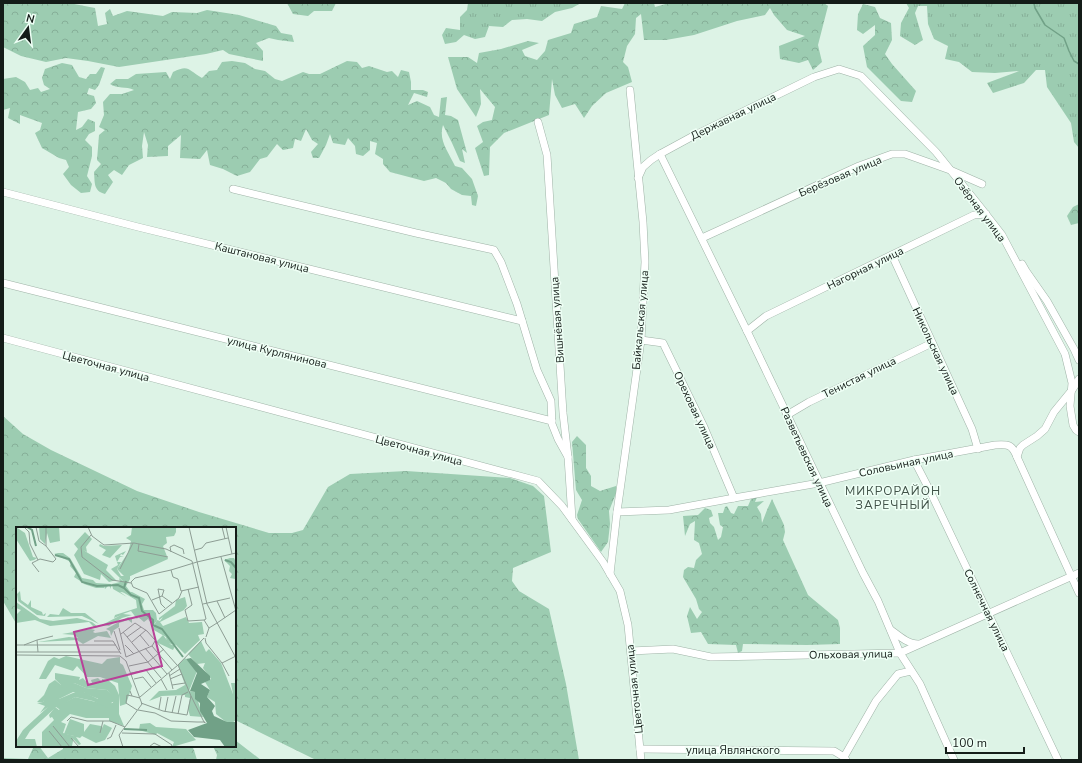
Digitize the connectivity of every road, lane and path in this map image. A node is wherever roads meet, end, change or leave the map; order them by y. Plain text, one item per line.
1 (839, 69) joint
2 (630, 90) dead end
3 (538, 122) dead end
4 (660, 154) junction
5 (950, 170) junction
6 (638, 178) junction
7 (982, 184) dead end
8 (233, 189) dead end
9 (3, 192) edge
10 (986, 214) junction
11 (702, 238) junction
12 (1010, 251) junction
13 (892, 255) junction
14 (3, 283) edge
15 (522, 321) junction
16 (747, 331) junction
17 (3, 338) edge
18 (641, 340) junction
19 (932, 343) junction
20 (1079, 360) edge
21 (1079, 379) edge
22 (1072, 390) junction
23 (787, 414) junction
24 (552, 421) junction
25 (1079, 432) edge
26 (978, 448) junction
27 (1017, 456) junction
28 (568, 457) junction
29 (914, 460) junction
30 (819, 483) junction
31 (734, 498) junction
32 (617, 512) junction
33 (572, 519) junction
34 (1079, 573) edge
35 (610, 574) junction
36 (1071, 576) junction
37 (1079, 593) edge
38 (988, 613) junction
39 (891, 630) junction
40 (918, 644) junction
41 (631, 651) junction
42 (900, 653) junction
43 (911, 671) junction
44 (640, 749) junction
45 (845, 759) edge
46 (641, 760) edge
47 (954, 760) edge
48 (1058, 760) edge

1 - 4 street, Державная улица
1 - 5 street, Озёрная улица
2 - 6 street, Байкальская улица
3 - 28 street, Вишнёвая улица
4 - 6 street, Державная улица
4 - 11 street, Разветьевская улица
5 - 7 street, Берёзовая улица
5 - 10 street, Озёрная улица
5 - 11 street, Берёзовая улица
6 - 18 street, Байкальская улица
8 - 15 street
9 - 15 street, Каштановая улица
10 - 12 street, Озёрная улица
10 - 13 street, Нагорная улица
11 - 16 street, Разветьевская улица
12 - 20 street
12 - 22 street, Озёрная улица
13 - 16 street, Нагорная улица
13 - 19 street, Никольская улица
14 - 24 street, улица Курлянинова
15 - 24 street
16 - 23 street, Разветьевская улица
17 - 33 street, Цветочная улица
18 - 31 street, Ореховая улица
18 - 32 street, Байкальская улица
19 - 23 street, Тенистая улица
19 - 26 street, Никольская улица
21 - 22 street
22 - 25 street, Озёрная улица
22 - 27 street
23 - 30 street, Разветьевская улица
24 - 28 street
26 - 27 street, Соловьиная улица
26 - 29 street, Соловьиная улица
27 - 36 street
28 - 33 street, Вишнёвая улица
29 - 30 street, Соловьиная улица
29 - 38 street, Солнечная улица
30 - 31 street, Соловьиная улица
30 - 39 street, Разветьевская улица
31 - 32 street, Соловьиная улица
32 - 35 street, Байкальская улица
33 - 35 street, Цветочная улица
34 - 36 street, Ольховая улица
35 - 41 street, Цветочная улица
36 - 37 street
36 - 38 street, Ольховая улица
38 - 40 street, Ольховая улица
38 - 48 street, Солнечная улица
39 - 40 street
39 - 42 street, Разветьевская улица
40 - 42 street, Ольховая улица
41 - 42 street, Ольховая улица
41 - 44 street, Цветочная улица
42 - 43 street, Разветьевская улица
43 - 45 street
43 - 47 street, Разветьевская улица
44 - 45 street, улица Являнского
44 - 46 street, Цветочная улица

